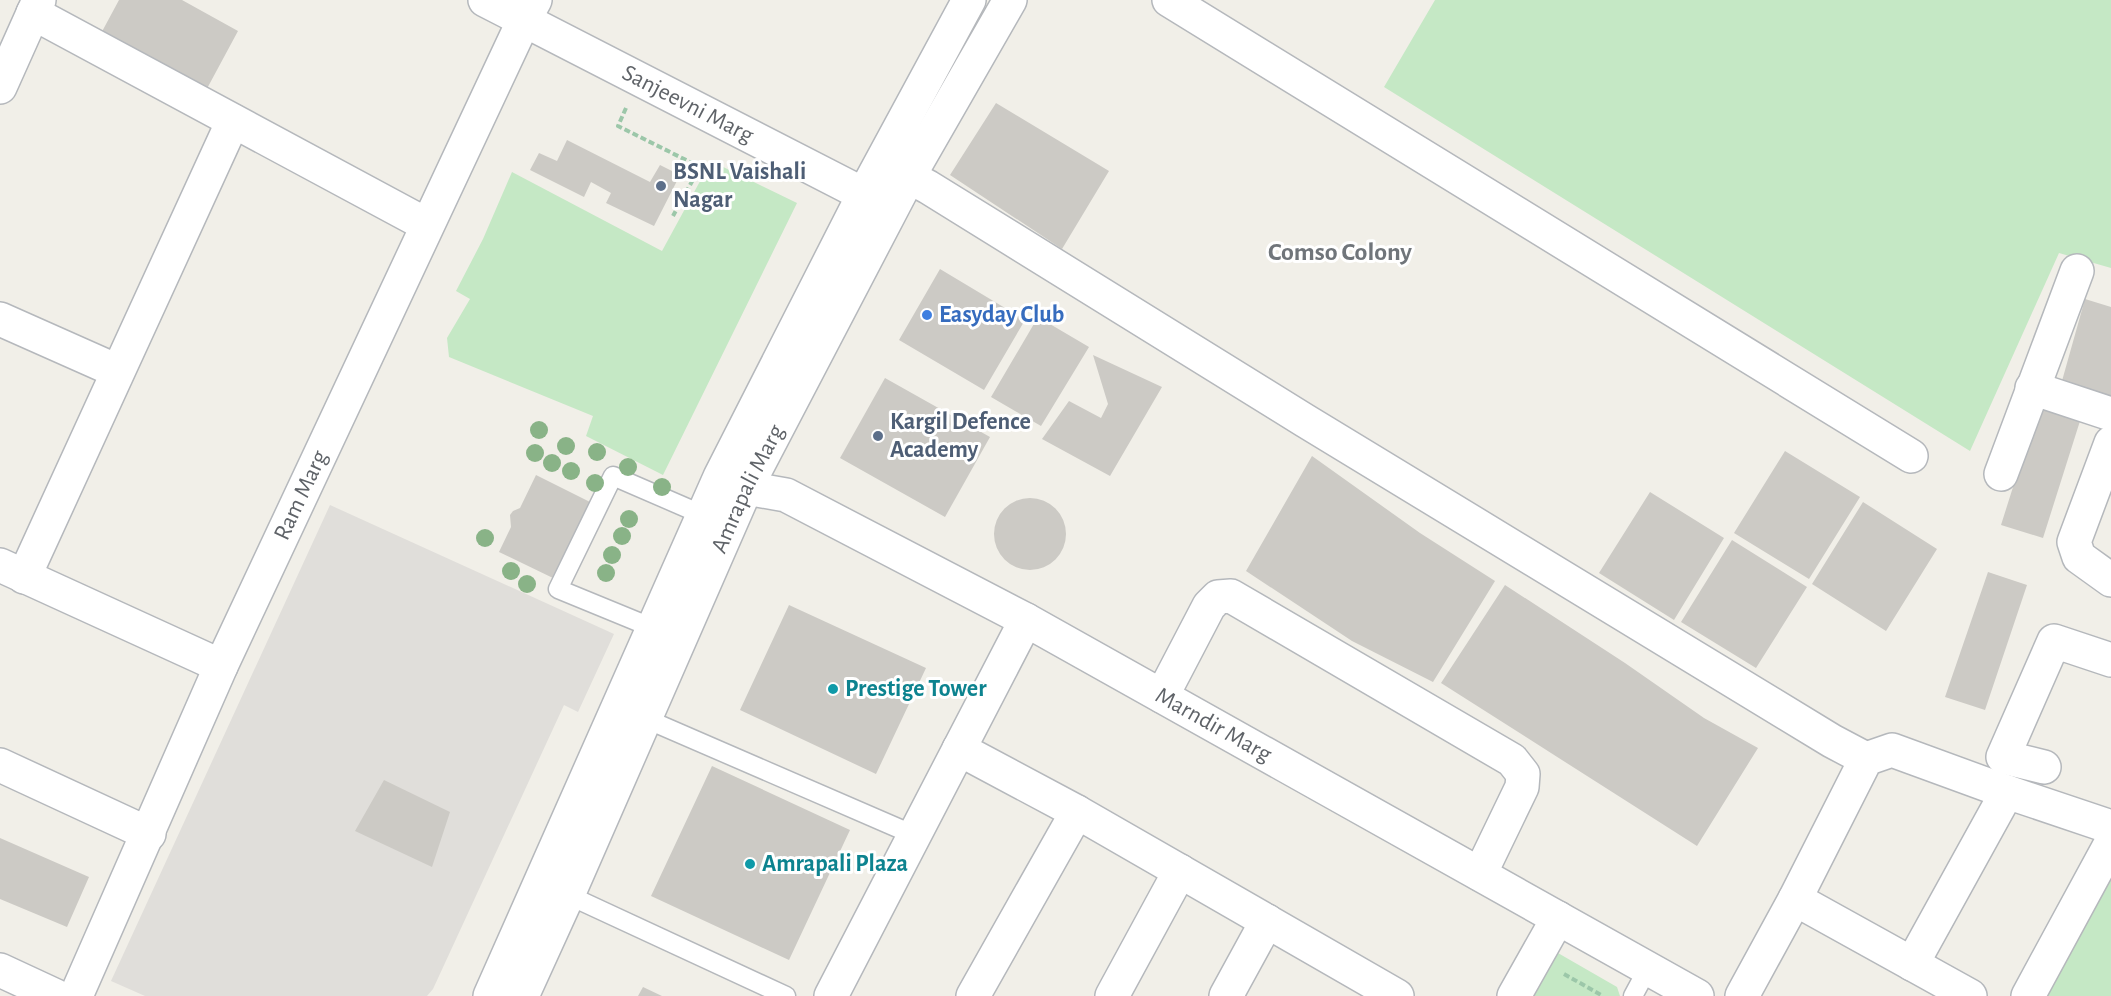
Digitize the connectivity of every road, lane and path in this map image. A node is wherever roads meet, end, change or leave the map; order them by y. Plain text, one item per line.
1 (485, 0) edge
2 (969, 0) edge
3 (1010, 0) edge
4 (1169, 0) edge
5 (36, 6) edge
6 (529, 10) edge
7 (640, 79) junction
8 (0, 87) edge
9 (233, 121) junction
10 (895, 169) junction
11 (878, 202) junction
12 (673, 216) dead end
13 (427, 225) junction
14 (2077, 271) dead end
15 (0, 319) edge
16 (117, 371) junction
17 (2032, 388) junction
18 (2111, 414) edge
19 (2111, 443) edge
20 (1911, 456) dead end
21 (2001, 474) dead end
22 (733, 483) junction
23 (703, 516) junction
24 (12, 571) edge
25 (2111, 580) edge
26 (1026, 620) junction
27 (653, 628) junction
28 (2111, 660) edge
29 (221, 666) junction
30 (1162, 696) junction
31 (644, 718) junction
32 (959, 749) junction
33 (1866, 759) junction
34 (0, 765) edge
35 (2044, 767) dead end
36 (2007, 792) junction
37 (1077, 812) junction
38 (2111, 827) edge
39 (149, 834) junction
40 (914, 835) junction
41 (2111, 843) edge
42 (1180, 872) junction
43 (1480, 874) junction
44 (568, 895) junction
45 (1795, 899) junction
46 (1558, 918) junction
47 (1267, 921) junction
48 (1912, 964) junction
49 (0, 970) edge
50 (1640, 983) edge
51 (1386, 993) edge
52 (56, 996) edge
53 (76, 996) edge
54 (490, 996) edge
55 (522, 996) edge
56 (786, 996) edge
57 (831, 996) edge
58 (973, 996) edge
59 (1112, 996) edge
60 (1226, 996) edge
61 (1514, 996) edge
62 (1697, 996) edge
63 (1742, 996) edge
64 (1970, 996) edge
65 (2028, 996) edge

1 - 6 street, Sanjeevni Marg
2 - 10 street, Amrapali Marg
3 - 10 street, Amrapali Marg
4 - 20 street
5 - 8 street
5 - 9 street
6 - 7 street, Sanjeevni Marg
6 - 13 street, Ram Marg
7 - 11 street, Sanjeevni Marg
7 - 12 path
9 - 13 street
9 - 16 street
10 - 11 street, Amrapali Marg
10 - 33 street
11 - 22 street, Amrapali Marg
13 - 29 street, Ram Marg
14 - 17 street
15 - 16 street
16 - 24 street
17 - 18 street
17 - 21 street
19 - 25 street
22 - 23 street, Amrapali Marg
22 - 26 street, Marndir Marg
22 - 31 street, Amrapali Marg
23 - 27 street, Amrapali Marg
23 - 27 lane
24 - 29 street
26 - 30 street, Marndir Marg
26 - 32 street
27 - 54 street, Amrapali Marg
28 - 35 street
29 - 39 street, Ram Marg
30 - 43 street, Marndir Marg
30 - 43 street
31 - 40 lane
31 - 44 street, Amrapali Marg
32 - 37 street
32 - 40 street
33 - 36 street
33 - 45 street
34 - 39 street
36 - 38 street
36 - 48 street
37 - 42 street
37 - 58 street
39 - 53 street, Ram Marg
40 - 57 street
41 - 65 street
42 - 47 street
42 - 59 street
43 - 46 street, Marndir Marg
44 - 55 street, Amrapali Marg
44 - 56 lane
45 - 48 street
45 - 63 street
46 - 50 street, Marndir Marg
46 - 61 street
47 - 51 street
47 - 60 street
48 - 64 street
49 - 52 street
50 - 62 street, Marndir Marg

